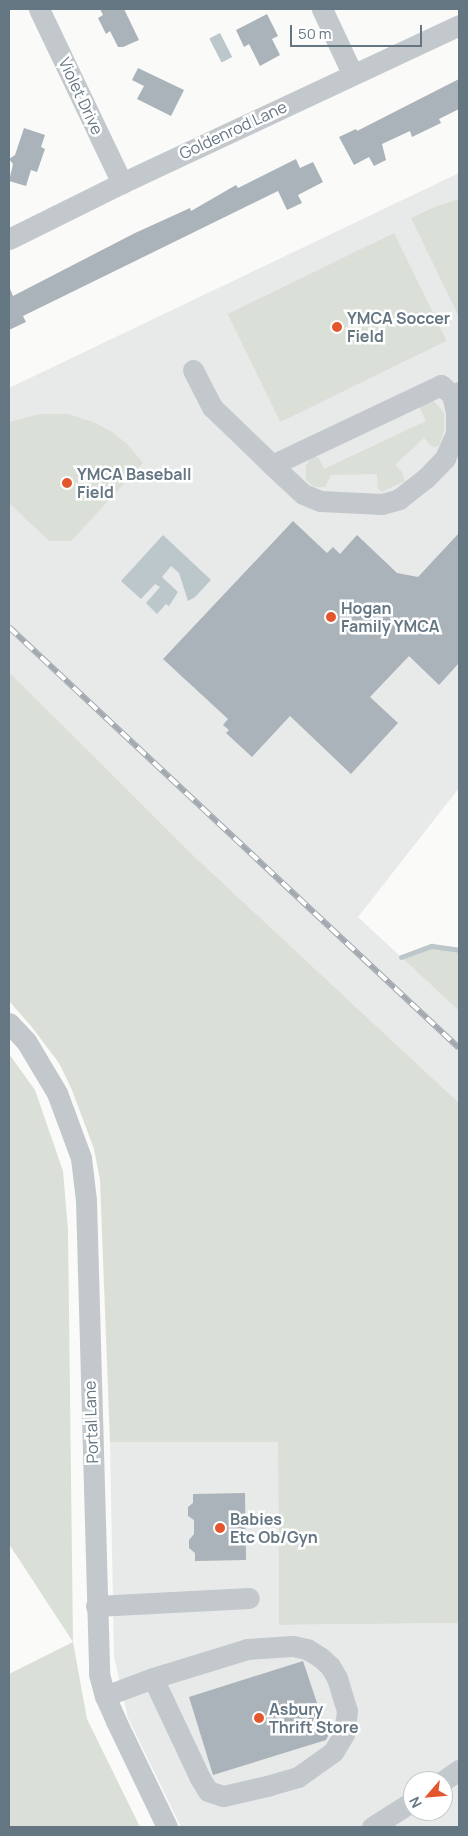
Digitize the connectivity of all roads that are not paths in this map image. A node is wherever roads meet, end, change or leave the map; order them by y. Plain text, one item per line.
1 (39, 9) edge
2 (322, 9) edge
3 (459, 25) edge
4 (352, 73) junction
5 (122, 183) junction
6 (9, 240) edge
7 (193, 370) dead end
8 (456, 394) edge
9 (272, 465) junction
10 (9, 1023) edge
11 (249, 1598) dead end
12 (96, 1606) junction
13 (153, 1678) junction
14 (105, 1696) junction
15 (403, 1807) edge
16 (167, 1827) edge
17 (372, 1827) edge

1 - 5 street, Violet Drive
2 - 4 street
3 - 4 street, Goldenrod Lane
4 - 5 street, Goldenrod Lane
5 - 6 street, Goldenrod Lane
7 - 9 street
8 - 9 street
8 - 9 street
10 - 12 street, Portal Lane
11 - 12 street
12 - 14 street, Portal Lane
13 - 13 street
13 - 14 street
14 - 16 street, Portal Lane
15 - 17 street

